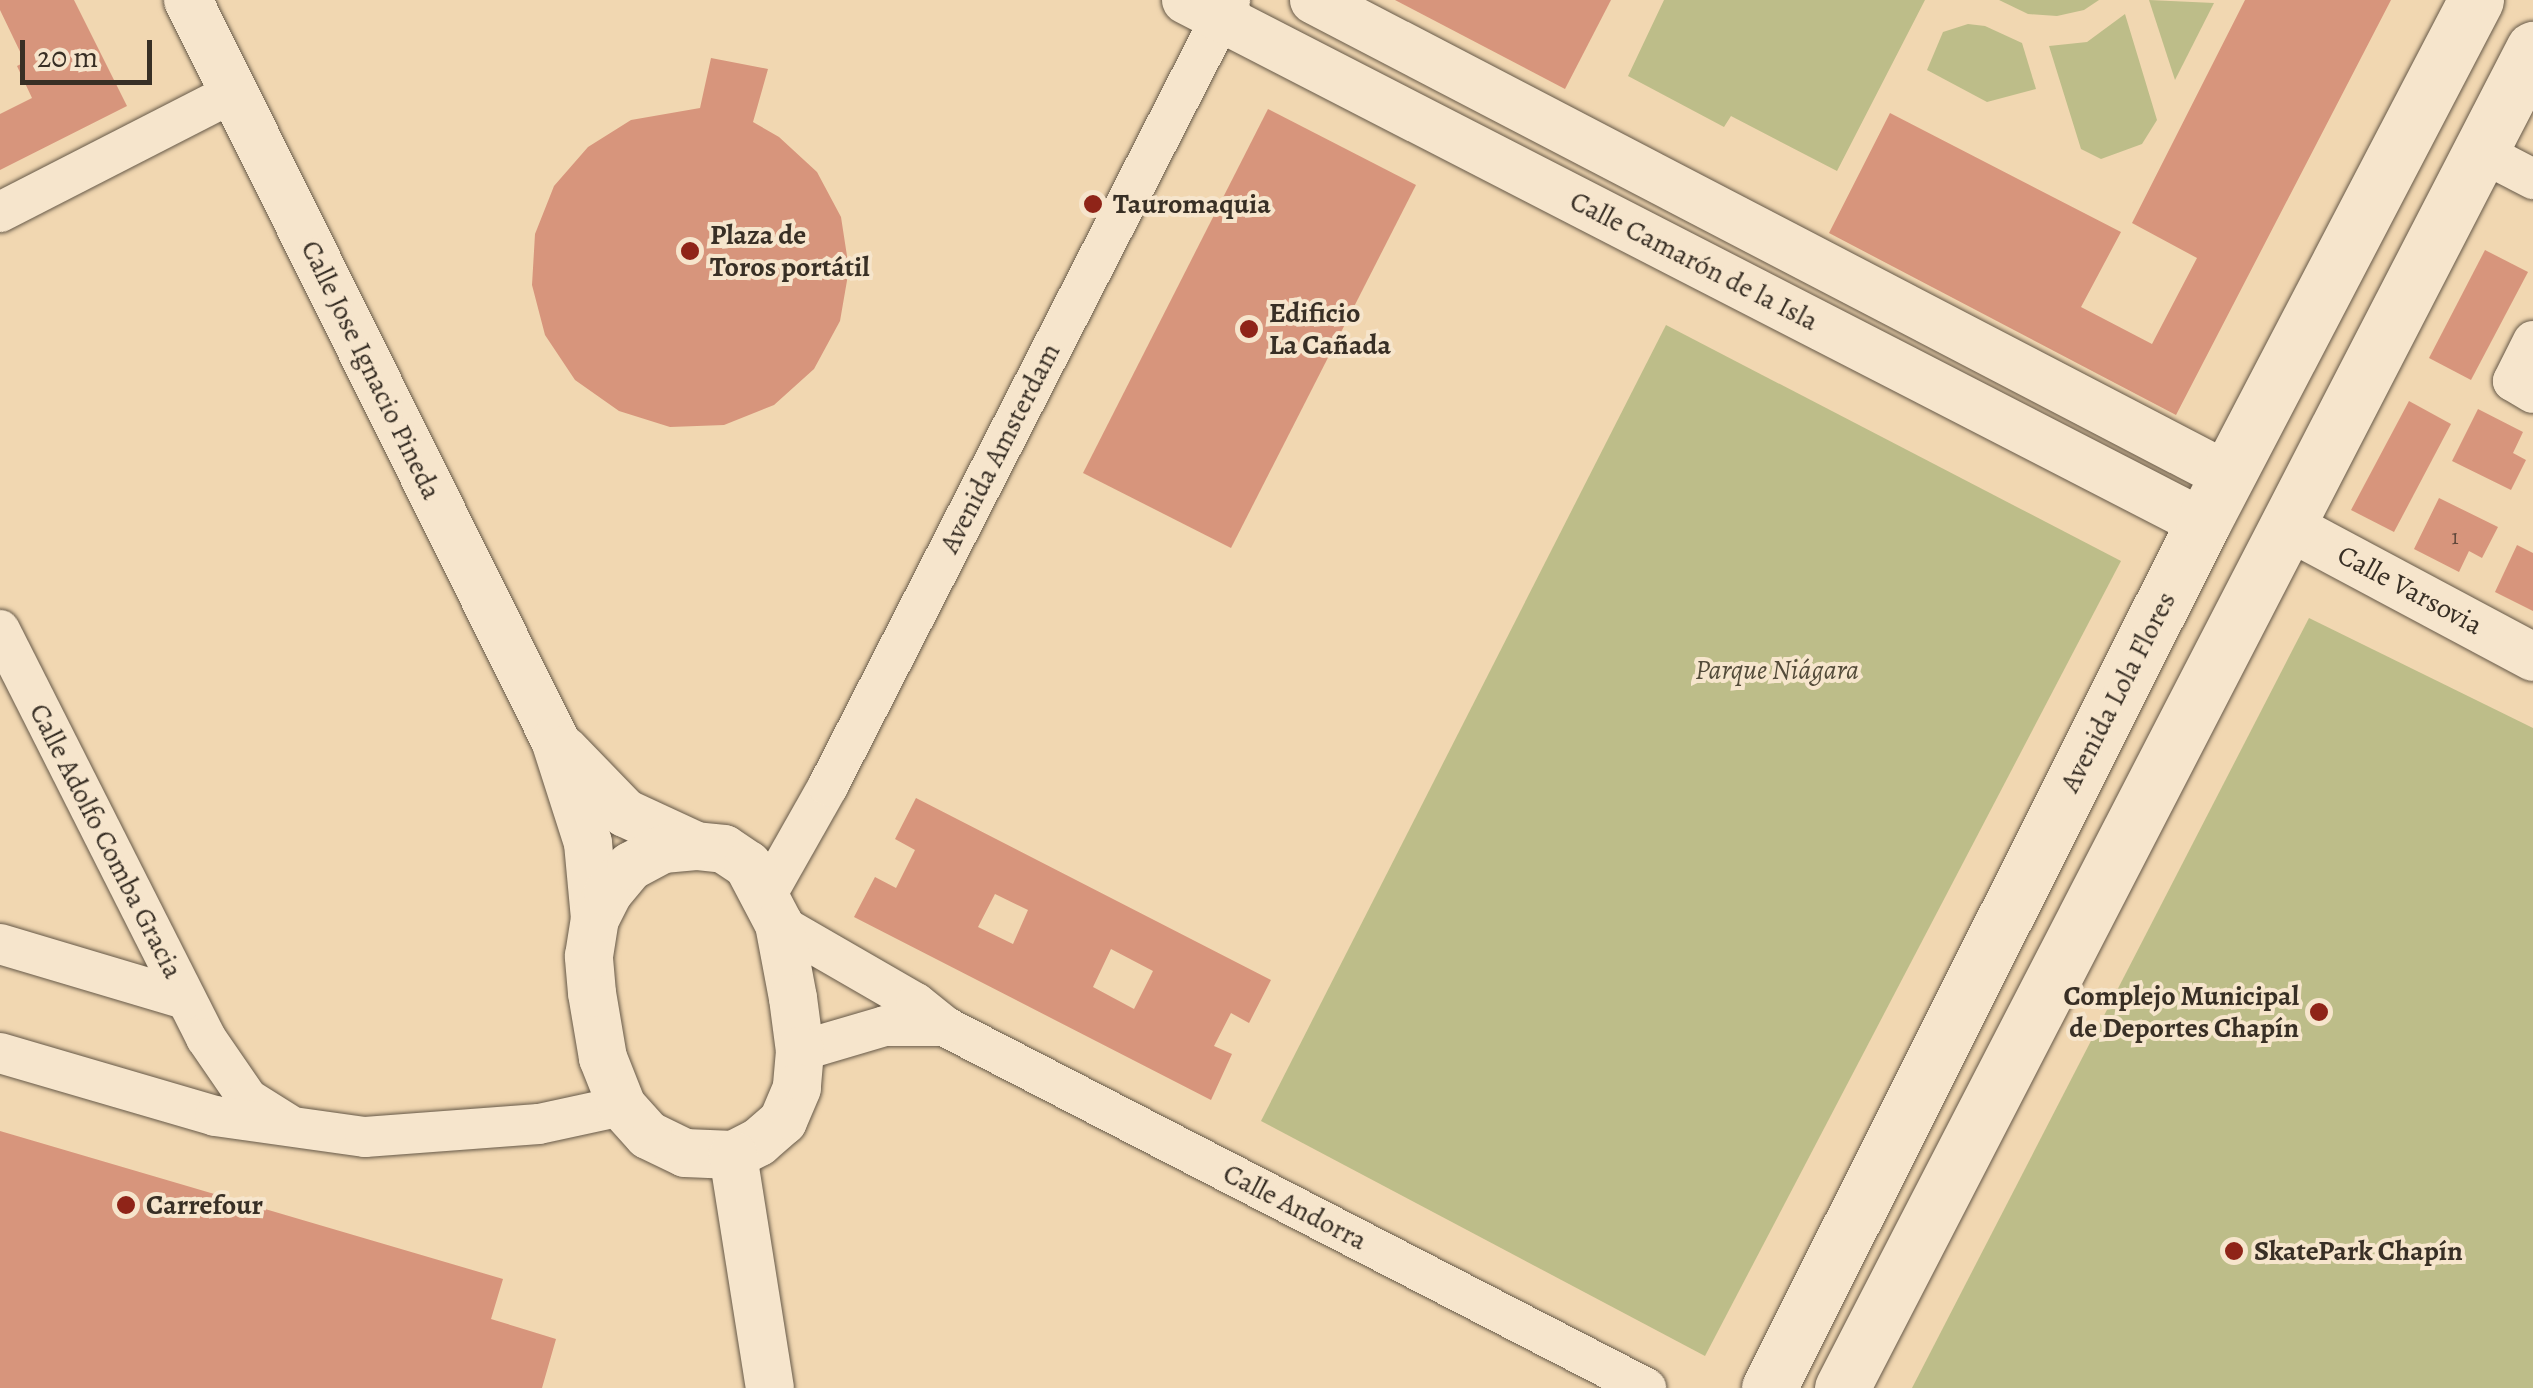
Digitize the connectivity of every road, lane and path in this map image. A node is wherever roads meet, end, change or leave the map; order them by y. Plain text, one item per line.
1 (188, 0) edge
2 (1314, 0) edge
3 (2476, 0) edge
4 (1212, 6) edge
5 (2533, 49) edge
6 (233, 93) junction
7 (2481, 152) junction
8 (2533, 180) edge
9 (0, 212) edge
10 (2533, 340) edge
11 (2533, 393) edge
12 (2215, 499) junction
13 (2286, 525) junction
14 (0, 630) edge
15 (2533, 656) edge
16 (555, 740) junction
17 (696, 846) junction
18 (773, 909) junction
19 (595, 919) junction
20 (0, 944) edge
21 (186, 999) junction
22 (944, 1026) junction
23 (800, 1050) junction
24 (0, 1053) edge
25 (622, 1106) junction
26 (296, 1129) junction
27 (733, 1154) junction
28 (770, 1388) edge
29 (1646, 1388) edge
30 (1769, 1388) edge
31 (1842, 1388) edge

1 - 6 street, Calle Jose Ignacio Pineda
2 - 12 street, Calle Camarón de la Isla
3 - 12 main road, Avenida Lola Flores
4 - 12 street, Calle Camarón de la Isla
4 - 18 street, Avenida Amsterdam
5 - 7 main road
6 - 9 street
6 - 16 street, Calle Jose Ignacio Pineda
7 - 8 street
7 - 13 main road
10 - 11 street
12 - 30 main road, Avenida Lola Flores
13 - 15 street, Calle Varsovia
13 - 31 main road
14 - 21 street, Calle Adolfo Comba Gracia
16 - 17 street, Calle Jose Ignacio Pineda
16 - 19 street, Calle Jose Ignacio Pineda
17 - 18 street
17 - 19 street
18 - 22 street, Calle Andorra
18 - 23 street
19 - 25 street
20 - 21 street, Calle Adolfo Comba Gracia
21 - 26 street, Calle Adolfo Comba Gracia
22 - 23 street, Calle Andorra
22 - 29 street, Calle Andorra
23 - 27 street
24 - 26 street, Calle Adolfo Comba Gracia
25 - 26 street, Calle Adolfo Comba Gracia
25 - 27 street
27 - 28 street

